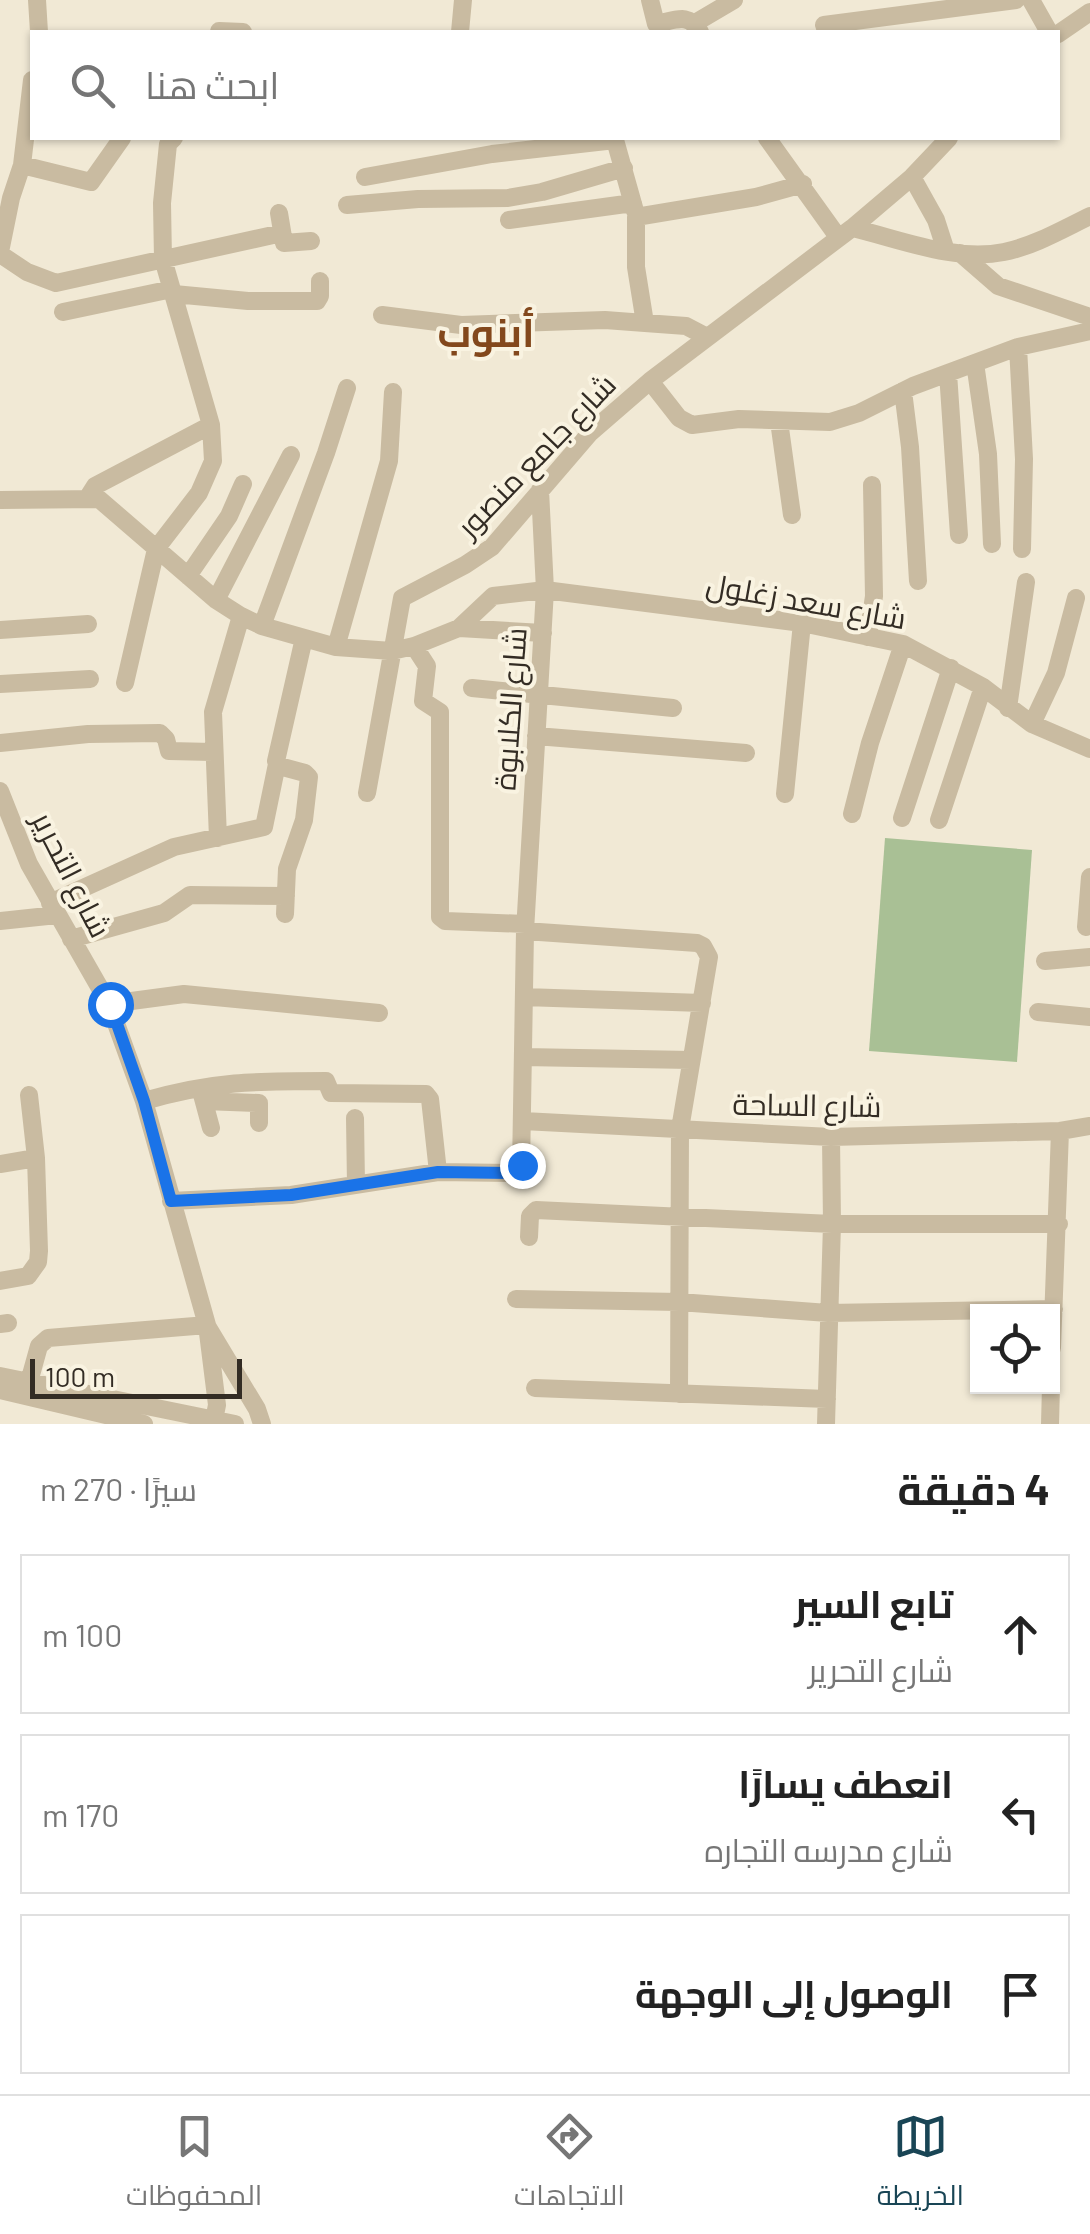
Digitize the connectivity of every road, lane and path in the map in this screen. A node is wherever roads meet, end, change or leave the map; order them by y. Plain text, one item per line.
1 (38, 0) edge
2 (463, 0) edge
3 (650, 0) edge
4 (734, 0) edge
5 (1016, 0) edge
6 (1032, 0) edge
7 (1090, 12) edge
8 (824, 25) dead end
9 (655, 28) edge
10 (697, 28) edge
11 (39, 30) edge
12 (460, 30) edge
13 (1048, 30) edge
14 (1060, 33) edge
15 (30, 97) edge
16 (121, 140) edge
17 (172, 140) edge
18 (606, 140) edge
19 (614, 140) edge
20 (769, 140) edge
21 (947, 140) edge
22 (22, 165) junction
23 (624, 168) junction
24 (912, 176) junction
25 (365, 178) dead end
26 (802, 184) junction
27 (5, 196) edge
28 (347, 205) dead end
29 (635, 210) junction
30 (280, 213) dead end
31 (1090, 216) edge
32 (509, 220) dead end
33 (282, 233) junction
34 (845, 233) junction
35 (311, 240) dead end
36 (953, 252) junction
37 (0, 253) edge
38 (163, 259) junction
39 (320, 280) dead end
40 (173, 292) junction
41 (62, 312) dead end
42 (382, 315) dead end
43 (1090, 316) edge
44 (645, 323) junction
45 (1090, 331) edge
46 (707, 337) junction
47 (1018, 347) junction
48 (975, 362) junction
49 (948, 372) junction
50 (650, 381) junction
51 (347, 388) dead end
52 (904, 391) junction
53 (393, 392) dead end
54 (779, 421) junction
55 (211, 426) junction
56 (291, 455) dead end
57 (243, 484) dead end
58 (872, 486) dead end
59 (540, 490) junction
60 (88, 497) junction
61 (0, 500) edge
62 (792, 514) dead end
63 (959, 535) dead end
64 (992, 544) dead end
65 (156, 549) junction
66 (1022, 549) dead end
67 (188, 576) junction
68 (918, 580) dead end
69 (1026, 582) dead end
70 (545, 590) junction
71 (1076, 598) dead end
72 (216, 600) junction
73 (241, 616) junction
74 (802, 622) junction
75 (88, 624) dead end
76 (262, 626) junction
77 (459, 628) junction
78 (0, 630) edge
79 (543, 633) junction
80 (868, 637) junction
81 (304, 638) junction
82 (903, 644) junction
83 (414, 646) junction
84 (336, 647) junction
85 (392, 651) junction
86 (952, 668) junction
87 (90, 679) dead end
88 (125, 683) dead end
89 (0, 684) edge
90 (983, 687) junction
91 (472, 688) dead end
92 (539, 694) junction
93 (673, 708) dead end
94 (1008, 708) junction
95 (1032, 724) junction
96 (536, 736) junction
97 (0, 743) edge
98 (1090, 749) edge
99 (213, 752) junction
100 (746, 753) dead end
101 (277, 764) junction
102 (0, 791) edge
103 (367, 793) dead end
104 (785, 794) dead end
105 (852, 814) dead end
106 (902, 818) dead end
107 (939, 820) dead end
108 (218, 838) junction
109 (1090, 877) edge
110 (53, 909) junction
111 (0, 922) edge
112 (525, 927) junction
113 (1086, 927) dead end
114 (71, 939) junction
115 (1090, 957) edge
116 (1045, 961) dead end
117 (524, 997) junction
118 (702, 1003) junction
119 (110, 1004) junction
120 (1038, 1012) dead end
121 (379, 1013) dead end
122 (1090, 1016) edge
123 (523, 1058) junction
124 (691, 1060) junction
125 (202, 1093) junction
126 (29, 1095) dead end
127 (144, 1101) junction
128 (356, 1118) dead end
129 (523, 1120) junction
130 (260, 1123) dead end
131 (1090, 1126) edge
132 (211, 1128) dead end
133 (680, 1129) junction
134 (1060, 1131) junction
135 (830, 1138) junction
136 (36, 1158) junction
137 (0, 1164) edge
138 (438, 1172) junction
139 (356, 1186) junction
140 (171, 1201) junction
141 (678, 1218) junction
142 (832, 1224) junction
143 (1058, 1224) junction
144 (529, 1237) dead end
145 (0, 1281) edge
146 (516, 1299) dead end
147 (679, 1302) junction
148 (1054, 1304) edge
149 (970, 1310) edge
150 (828, 1312) junction
151 (207, 1325) junction
152 (0, 1376) edge
153 (29, 1382) junction
154 (535, 1388) dead end
155 (0, 1390) edge
156 (679, 1394) junction
157 (1051, 1394) edge
158 (827, 1400) junction
159 (214, 1420) junction
160 (144, 1424) edge
161 (235, 1424) edge
162 (262, 1424) edge
163 (826, 1424) edge
164 (1050, 1424) edge

1 - 11 street
2 - 12 street
3 - 9 street
4 - 10 street
5 - 8 street
6 - 13 street
7 - 14 street
9 - 10 street
15 - 22 street
16 - 22 street
17 - 38 street
18 - 25 street
19 - 23 street
20 - 26 street
21 - 24 street, شارع جامع منصور
22 - 27 street
23 - 28 street
23 - 29 street
24 - 34 street, شارع جامع منصور
24 - 36 street
26 - 29 street
26 - 34 street
27 - 37 street
29 - 32 street
29 - 44 street
30 - 33 street
31 - 36 street
33 - 35 street
33 - 38 street
34 - 36 street
34 - 46 street, شارع جامع منصور
36 - 43 street
37 - 38 street
38 - 40 street
39 - 40 street
40 - 41 street
40 - 55 street
42 - 44 street
44 - 46 street
45 - 47 street
46 - 50 street, شارع جامع منصور
47 - 48 street
47 - 66 street
48 - 49 street
48 - 64 street
49 - 52 street
49 - 63 street
50 - 54 street
50 - 59 street, شارع جامع منصور
51 - 76 street
52 - 54 street
52 - 68 street
53 - 84 street
54 - 62 street
55 - 60 street
55 - 65 street
56 - 72 street
57 - 67 street
58 - 80 street
59 - 70 street, شارع الكلابوة
59 - 85 street, شارع جامع منصور
60 - 61 street
60 - 65 street
65 - 67 street
65 - 88 street
67 - 72 street
69 - 94 street
70 - 74 street, شارع سعد زغلول
70 - 77 street, شارع سعد زغلول
70 - 79 street, شارع الكلابوة
71 - 95 street
72 - 73 street
73 - 76 street
73 - 99 street
74 - 80 street, شارع سعد زغلول
74 - 104 street
75 - 78 street
76 - 81 street
77 - 79 street
77 - 83 street
79 - 92 street, شارع الكلابوة
80 - 82 street, شارع سعد زغلول
81 - 84 street
81 - 101 street
82 - 86 street, شارع سعد زغلول
82 - 105 street
83 - 85 street
83 - 112 street
84 - 85 street
85 - 103 street, شارع جامع منصور
86 - 90 street, شارع سعد زغلول
86 - 106 street
87 - 89 street
90 - 94 street, شارع سعد زغلول
90 - 107 street
91 - 92 street
92 - 93 street
92 - 96 street, شارع الكلابوة
94 - 95 street, شارع سعد زغلول
95 - 98 street, شارع سعد زغلول
96 - 100 street
96 - 112 street, شارع الكلابوة
97 - 99 street
99 - 108 street
101 - 108 street
101 - 114 street
102 - 110 street, شارع التحرير
108 - 110 street
109 - 113 street
110 - 111 street
110 - 114 street, شارع التحرير
112 - 117 street, شارع الكلابوة
112 - 118 street
114 - 119 street, شارع التحرير
115 - 116 street
117 - 118 street
117 - 123 street, شارع الكلابوة
118 - 124 street
119 - 121 street
119 - 127 street, شارع التحرير
120 - 122 street
123 - 124 street
123 - 129 street, شارع الكلابوة
124 - 133 street
125 - 127 street
125 - 130 street
125 - 132 street
125 - 138 street
126 - 136 street
127 - 140 street, شارع التحرير
128 - 139 street
129 - 133 street, شارع الساحة
129 - 138 street, شارع الكلابوة
131 - 134 street, شارع الساحة
133 - 135 street, شارع الساحة
133 - 141 street
134 - 135 street, شارع الساحة
134 - 143 street
135 - 142 street
136 - 137 street
136 - 145 street
138 - 139 street
139 - 140 street
140 - 151 street, شارع التحرير
141 - 142 street
141 - 144 street
141 - 147 street
142 - 143 street
142 - 150 street
143 - 148 street
146 - 147 street
147 - 150 street
147 - 156 street
149 - 150 street
150 - 158 street
151 - 153 street
151 - 159 street, شارع التحرير
151 - 162 street, شارع التحرير
152 - 153 street
153 - 159 street
154 - 156 street
155 - 160 street
156 - 158 street
157 - 164 street
158 - 163 street
159 - 161 street

